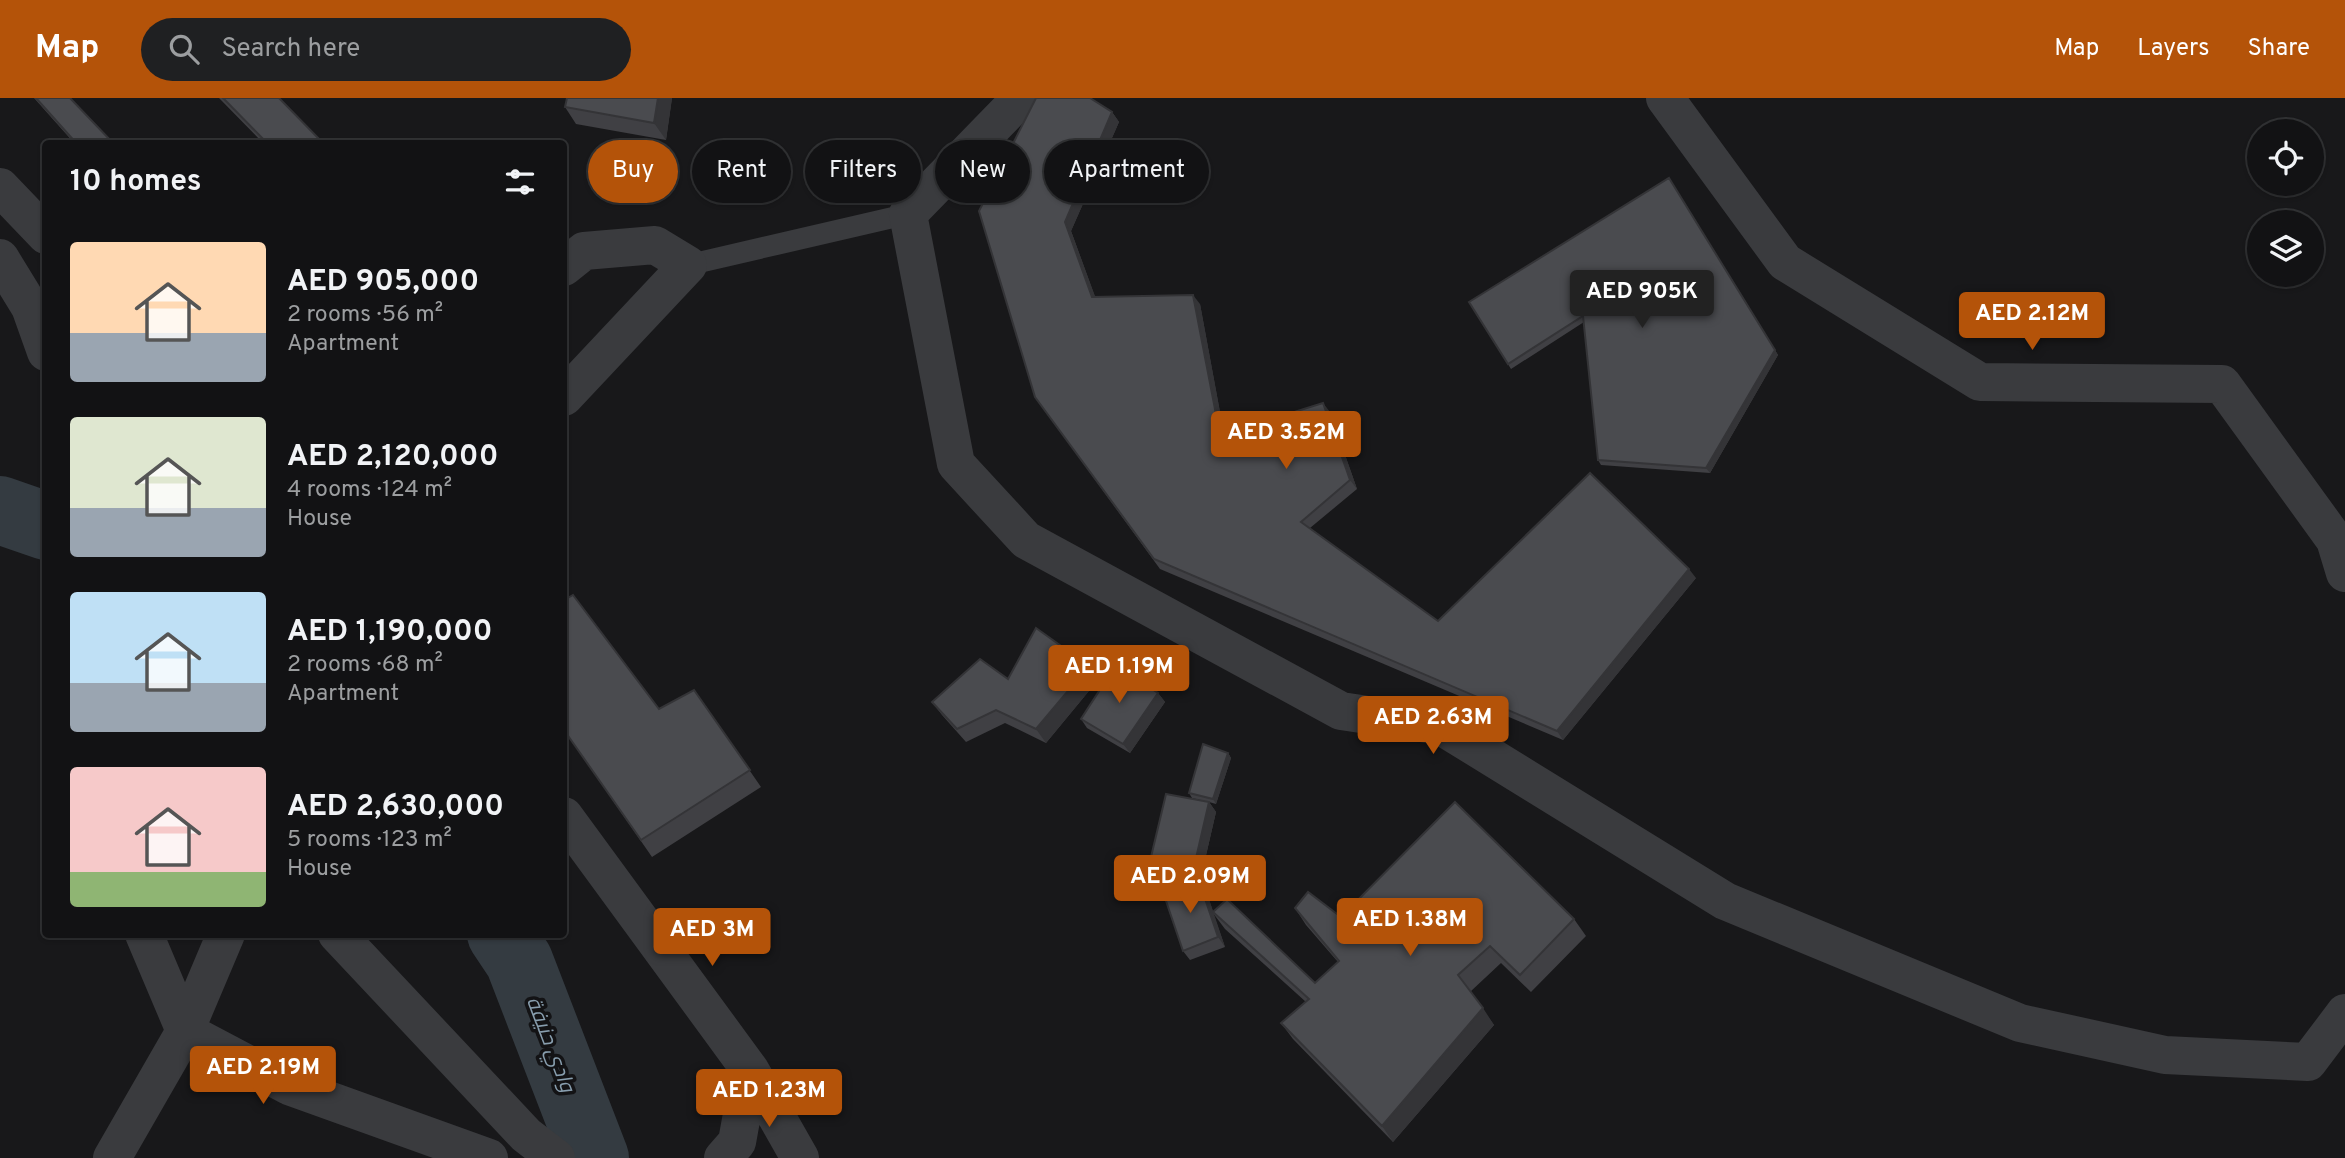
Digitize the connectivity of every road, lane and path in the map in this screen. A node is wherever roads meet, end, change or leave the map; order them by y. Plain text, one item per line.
1 (1021, 98) edge
2 (1665, 98) edge
3 (0, 187) edge
4 (908, 214) junction
5 (42, 231) edge
6 (0, 258) edge
7 (567, 265) edge
8 (688, 265) junction
9 (42, 341) edge
10 (567, 394) edge
11 (2345, 573) edge
12 (567, 820) edge
13 (146, 938) edge
14 (341, 938) edge
15 (222, 942) edge
16 (2345, 1013) edge
17 (185, 1031) junction
18 (750, 1070) junction
19 (112, 1158) edge
20 (489, 1158) edge
21 (556, 1158) edge
22 (723, 1158) edge
23 (800, 1158) edge

1 - 4 street
2 - 11 street
3 - 5 street
4 - 8 lane
4 - 16 street
6 - 9 street
7 - 8 street
8 - 10 street
12 - 18 street
13 - 17 street
14 - 21 street
15 - 17 street
17 - 19 street
17 - 20 street
18 - 22 street
18 - 23 street

